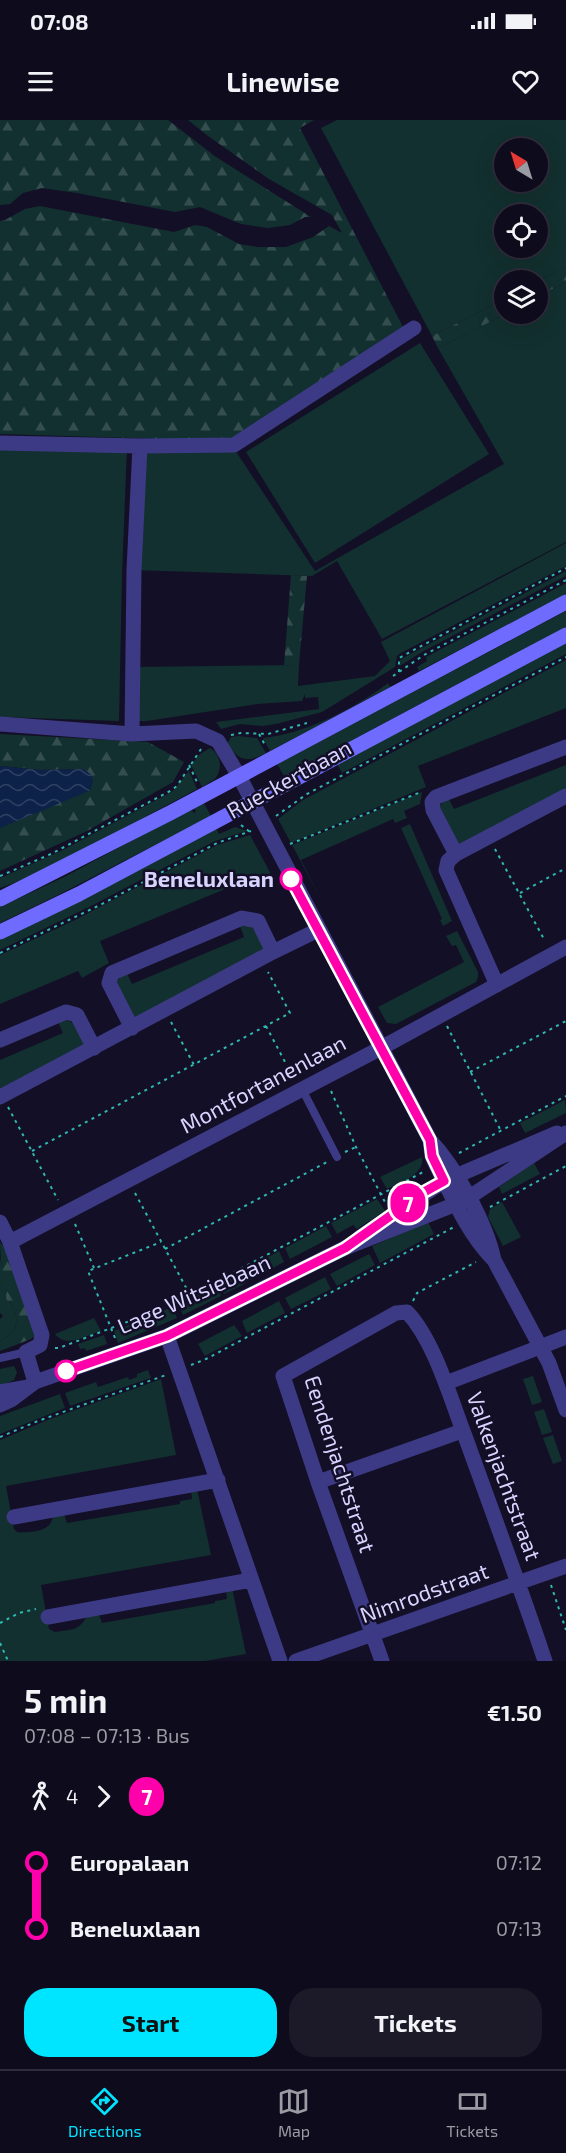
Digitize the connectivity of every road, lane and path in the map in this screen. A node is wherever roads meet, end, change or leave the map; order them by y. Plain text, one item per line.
1 (414, 328) dead end
2 (0, 443) edge
3 (140, 446) junction
4 (566, 568) edge
5 (566, 580) edge
6 (566, 602) edge
7 (566, 635) edge
8 (566, 657) edge
9 (399, 672) junction
10 (391, 678) dead end
11 (314, 721) dead end
12 (0, 724) edge
13 (132, 734) junction
14 (218, 741) junction
15 (566, 747) edge
16 (239, 776) junction
17 (566, 796) edge
18 (436, 797) junction
19 (252, 802) junction
20 (262, 824) junction
21 (489, 836) junction
22 (276, 850) junction
23 (456, 854) junction
24 (566, 868) edge
25 (0, 876) edge
26 (520, 893) junction
27 (0, 899) edge
28 (318, 930) junction
29 (0, 932) edge
30 (559, 951) edge
31 (0, 953) edge
32 (267, 955) junction
33 (497, 985) junction
34 (165, 1010) junction
35 (441, 1015) junction
36 (566, 1021) edge
37 (266, 1026) junction
38 (132, 1028) junction
39 (0, 1040) edge
40 (381, 1047) junction
41 (94, 1048) junction
42 (194, 1065) junction
43 (471, 1072) junction
44 (325, 1077) junction
45 (301, 1089) junction
46 (1, 1096) edge
47 (566, 1096) edge
48 (501, 1131) junction
49 (566, 1132) edge
50 (356, 1147) junction
51 (32, 1151) junction
52 (337, 1157) junction
53 (441, 1162) junction
54 (566, 1166) edge
55 (450, 1178) junction
56 (128, 1180) junction
57 (380, 1195) junction
58 (462, 1201) junction
59 (67, 1212) junction
60 (392, 1214) junction
61 (471, 1217) junction
62 (0, 1222) edge
63 (10, 1242) junction
64 (161, 1242) junction
65 (345, 1248) junction
66 (165, 1249) junction
67 (468, 1266) dead end
68 (94, 1268) junction
69 (421, 1291) dead end
70 (190, 1295) junction
71 (407, 1312) joint
72 (111, 1329) junction
73 (167, 1336) junction
74 (566, 1337) edge
75 (539, 1346) junction
76 (33, 1348) junction
77 (120, 1352) junction
78 (0, 1359) edge
79 (179, 1369) junction
80 (446, 1383) junction
81 (31, 1384) junction
82 (0, 1392) edge
83 (0, 1405) edge
84 (566, 1410) edge
85 (462, 1431) junction
86 (0, 1437) edge
87 (218, 1480) junction
88 (318, 1482) junction
89 (14, 1517) dead end
90 (566, 1566) edge
91 (547, 1573) junction
92 (251, 1580) junction
93 (519, 1583) junction
94 (48, 1617) joint
95 (0, 1623) edge
96 (566, 1630) edge
97 (374, 1635) junction
98 (0, 1643) edge
99 (8, 1661) edge
100 (280, 1661) edge
101 (296, 1661) edge
102 (382, 1661) edge
103 (545, 1661) edge

1 - 3 street
2 - 3 street
3 - 13 street
4 - 9 path
5 - 9 path
6 - 16 main road, Rueckertbaan
7 - 19 main road, Rueckertbaan
8 - 20 path, Rueckertbaan
9 - 10 path
11 - 14 path, Rueckertbaan
12 - 13 street
13 - 14 street
14 - 16 street, Rueckertbaan
14 - 25 path, Rueckertbaan
15 - 18 street
16 - 19 street
16 - 27 main road, Rueckertbaan
17 - 21 street
18 - 22 path
18 - 23 street
19 - 20 street
19 - 29 main road, Rueckertbaan
20 - 22 street
20 - 31 path, Rueckertbaan
21 - 23 street
21 - 26 path
22 - 28 street
23 - 33 street
24 - 26 path
26 - 30 path
28 - 32 street
28 - 40 street
30 - 33 street, Montfortanenlaan
32 - 34 street
32 - 37 path
32 - 38 street
33 - 35 street, Montfortanenlaan
34 - 38 street
34 - 42 path
35 - 40 street, Montfortanenlaan
35 - 43 path
36 - 43 path
37 - 42 path
37 - 45 path
38 - 41 street
39 - 41 street
40 - 44 street, Montfortanenlaan
40 - 53 street
41 - 46 street
42 - 51 path
43 - 48 path
44 - 45 street, Montfortanenlaan
44 - 50 path
45 - 52 lane
45 - 56 street, Montfortanenlaan
46 - 51 path
47 - 48 path
48 - 53 path
49 - 55 street, Lage Witsiebaan
49 - 58 street, Lage Witsiebaan
50 - 52 path
50 - 57 path
51 - 59 path
52 - 66 path
53 - 55 street
53 - 57 path
54 - 61 path
55 - 58 street
55 - 60 street, Lage Witsiebaan
56 - 59 street, Montfortanenlaan
56 - 64 path
57 - 60 path
57 - 70 path
58 - 61 street
58 - 65 street, Lage Witsiebaan
59 - 63 street, Montfortanenlaan
59 - 68 path
60 - 65 street, Lage Witsiebaan
61 - 75 street
61 - 79 path
62 - 63 street
63 - 76 street
64 - 66 path
64 - 68 path
65 - 73 street, Lage Witsiebaan
66 - 70 path
67 - 69 path
68 - 72 path
70 - 72 path
71 - 80 street, Valkenjachtstraat
71 - 88 street, Eendenjachtstraat
72 - 76 path
72 - 77 path
73 - 77 street, Lage Witsiebaan
73 - 79 street
74 - 75 street
75 - 80 street
75 - 84 street
76 - 78 lane
76 - 81 street
77 - 81 street, Lage Witsiebaan
79 - 86 path
79 - 87 street
80 - 85 street, Valkenjachtstraat
81 - 82 street, Lage Witsiebaan
81 - 83 street, Lage Witsiebaan
85 - 88 street
85 - 93 street, Valkenjachtstraat
87 - 89 street
87 - 92 street
88 - 97 street, Eendenjachtstraat
90 - 91 street, Nimrodstraat
91 - 93 street, Nimrodstraat
91 - 96 path
92 - 94 street
92 - 100 street
93 - 97 street, Nimrodstraat
93 - 103 street, Valkenjachtstraat
94 - 95 path
97 - 101 street, Nimrodstraat
97 - 102 street, Eendenjachtstraat
98 - 99 path

